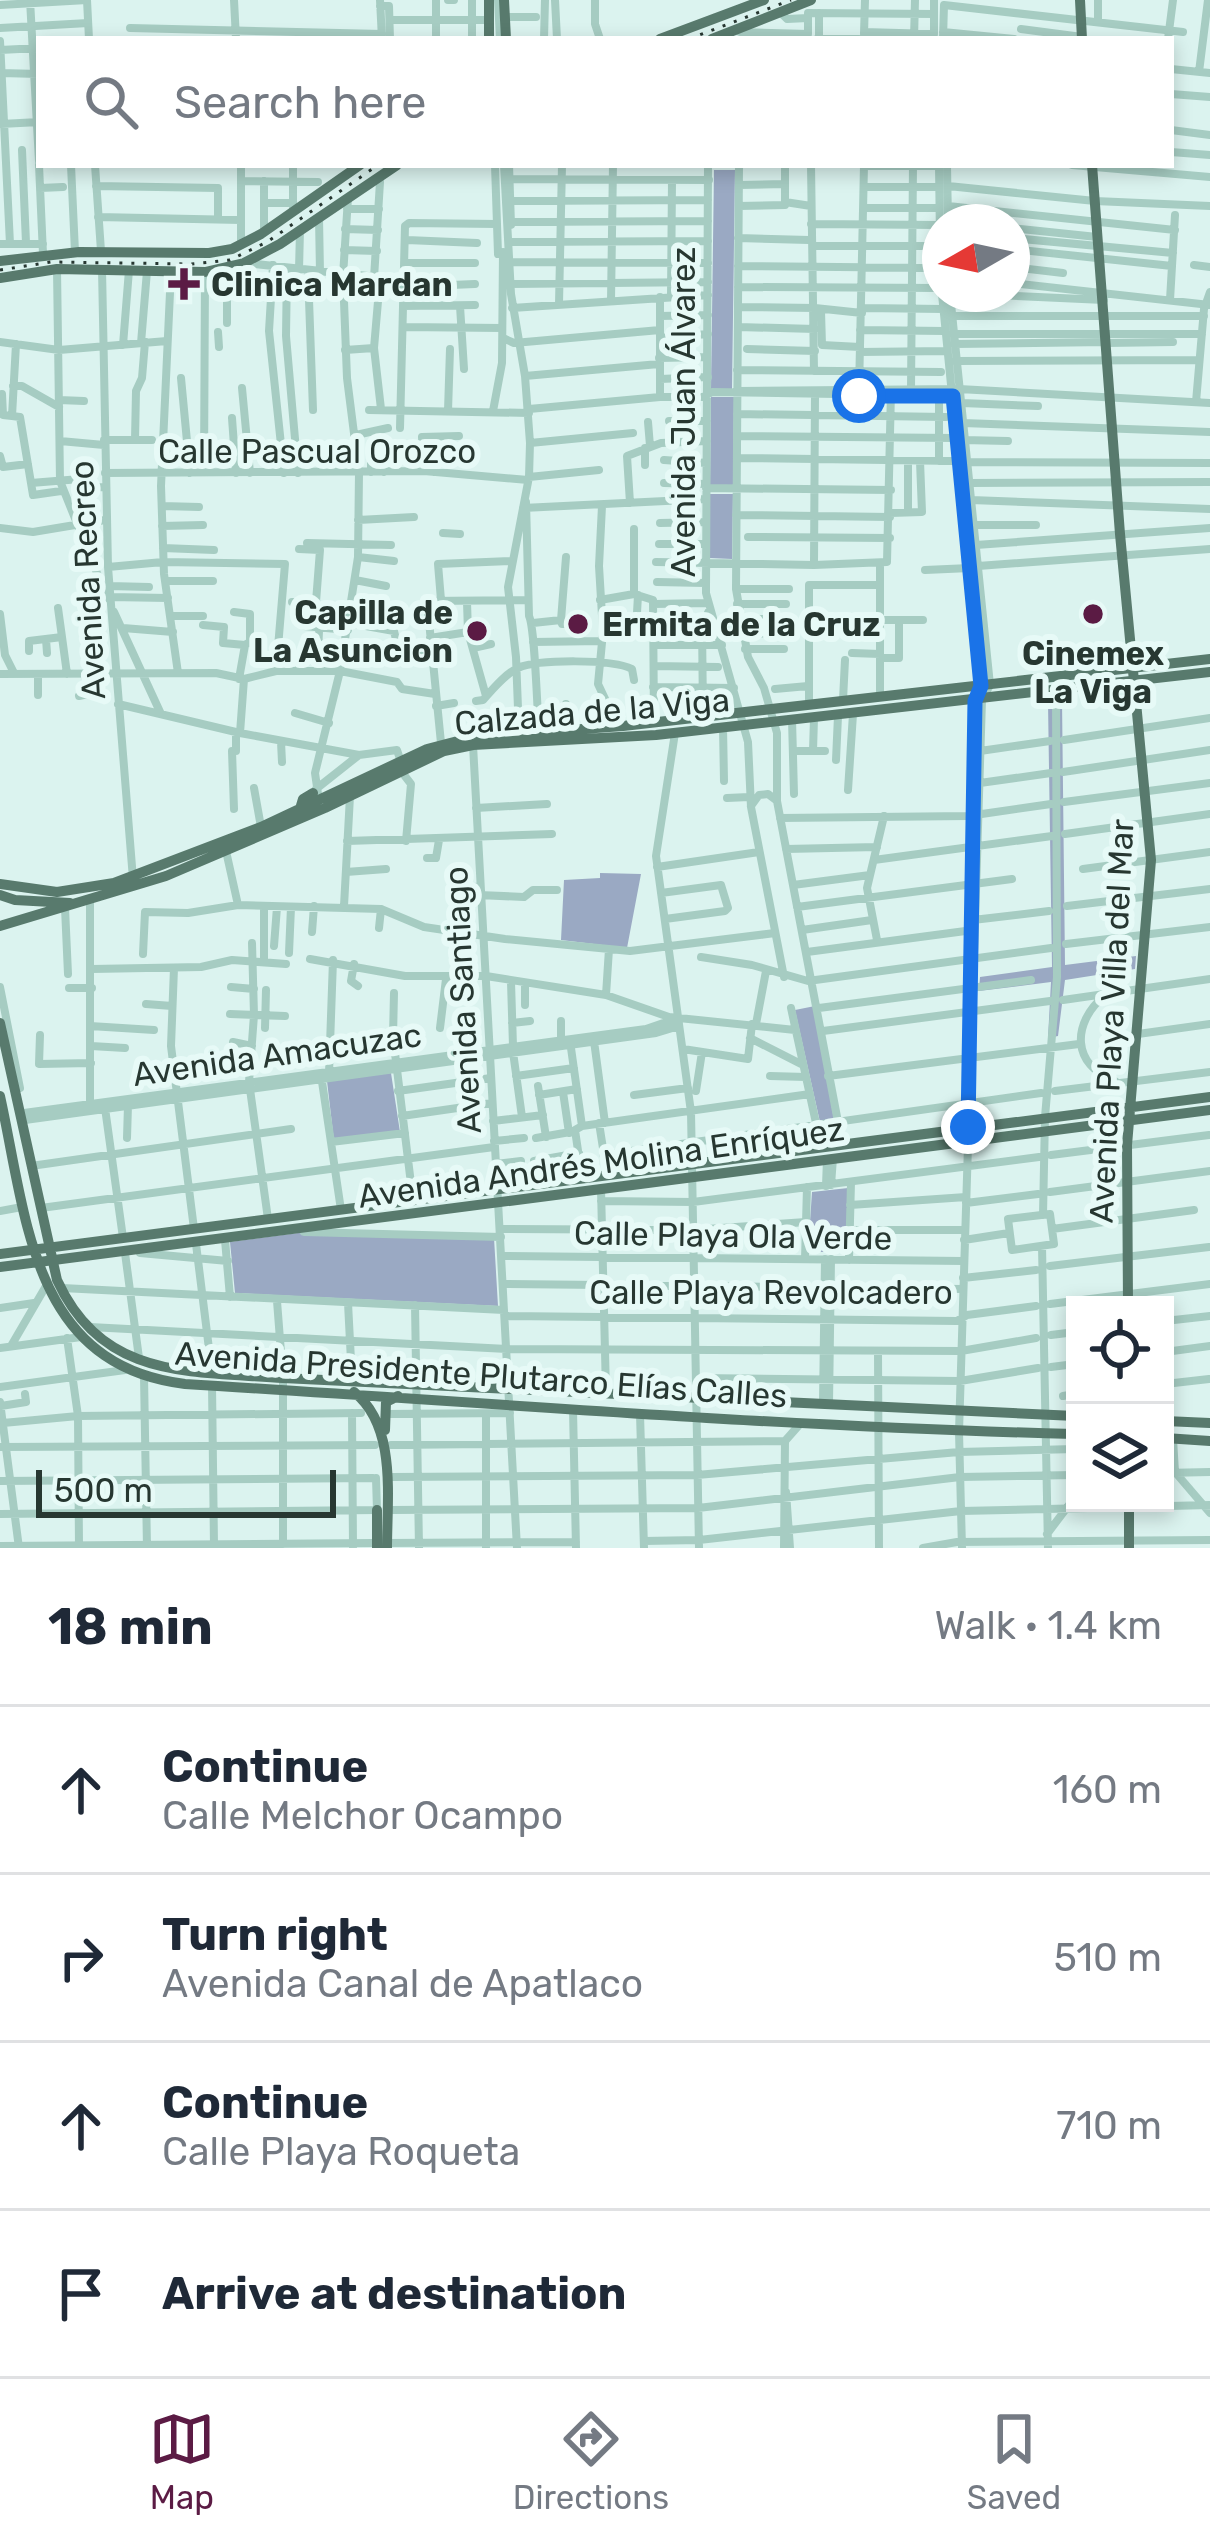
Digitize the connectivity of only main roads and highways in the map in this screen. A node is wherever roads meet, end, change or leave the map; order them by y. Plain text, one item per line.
1 (496, 0) edge
2 (764, 0) edge
3 (741, 4) edge
4 (808, 8) edge
5 (740, 33) edge
6 (496, 36) edge
7 (498, 36) edge
8 (667, 36) edge
9 (354, 168) edge
10 (393, 168) edge
11 (1093, 168) edge
12 (0, 261) edge
13 (0, 278) edge
14 (1210, 658) edge
15 (1133, 669) junction
16 (1210, 672) edge
17 (1046, 677) junction
18 (1135, 683) junction
19 (1052, 692) junction
20 (619, 730) junction
21 (473, 741) junction
22 (396, 765) junction
23 (314, 801) junction
24 (133, 882) junction
25 (0, 884) edge
26 (0, 895) edge
27 (88, 902) junction
28 (3, 929) edge
29 (0, 1022) edge
30 (0, 1096) edge
31 (1210, 1097) edge
32 (1210, 1110) edge
33 (1130, 1113) junction
34 (2, 1118) edge
35 (967, 1134) junction
36 (819, 1147) junction
37 (693, 1170) junction
38 (728, 1172) junction
39 (0, 1254) edge
40 (50, 1255) junction
41 (36, 1257) junction
42 (0, 1268) edge
43 (1128, 1296) edge
44 (79, 1334) junction
45 (212, 1379) junction
46 (283, 1383) junction
47 (354, 1387) junction
48 (418, 1390) junction
49 (398, 1396) junction
50 (1066, 1416) edge
51 (1174, 1421) edge
52 (1210, 1423) edge
53 (1066, 1434) edge
54 (1174, 1439) edge
55 (1210, 1441) edge
56 (384, 1445) junction
57 (377, 1510) road end
58 (1129, 1512) edge
59 (1129, 1545) edge
60 (381, 1546) edge

1 - 6 main road
1 - 7 main road
2 - 3 main road
3 - 8 main road
4 - 5 main road
9 - 12 main road
10 - 13 main road
11 - 15 main road, Avenida Playa Villa del Mar
14 - 15 main road, Calzada de la Viga
15 - 17 main road, Calzada de la Viga
15 - 18 main road, Avenida Playa Villa del Mar
16 - 18 main road, Calzada de la Viga
17 - 19 main road
17 - 20 main road, Calzada de la Viga
18 - 19 main road, Calzada de la Viga
18 - 33 main road, Avenida Playa Villa del Mar
19 - 20 main road, Calzada de la Viga
20 - 21 main road, Calzada de la Viga
20 - 21 main road, Calzada de la Viga
21 - 22 main road, Calzada de la Viga
21 - 22 main road, Calzada de la Viga
22 - 23 main road, Calzada de la Viga
22 - 23 main road, Calzada de la Viga
23 - 24 main road, Calzada de la Viga
23 - 24 main road, Calzada de la Viga
24 - 25 main road, Calzada de la Viga
24 - 27 main road, Calzada de la Viga
26 - 27 main road
27 - 28 main road, Calzada de la Viga
29 - 40 main road, Avenida Presidente Plutarco Elías Calles
30 - 34 main road, Avenida Presidente Plutarco Elías Calles
31 - 33 main road, Avenida Andrés Molina Enríquez
32 - 33 main road, Avenida Andrés Molina Enríquez
33 - 35 main road, Avenida Andrés Molina Enríquez
33 - 35 main road, Avenida Andrés Molina Enríquez
33 - 43 main road, Avenida Playa Villa del Mar
34 - 41 main road, Avenida Presidente Plutarco Elías Calles
35 - 36 main road, Avenida Andrés Molina Enríquez
35 - 38 main road, Avenida Andrés Molina Enríquez
36 - 37 main road, Avenida Andrés Molina Enríquez
36 - 38 main road
37 - 38 main road, Avenida Andrés Molina Enríquez
37 - 40 main road, Avenida Andrés Molina Enríquez
37 - 40 main road, Avenida Andrés Molina Enríquez
39 - 41 main road, Avenida Andrés Molina Enríquez
40 - 41 main road, Avenida Andrés Molina Enríquez
40 - 44 main road, Avenida Presidente Plutarco Elías Calles
41 - 42 main road, Avenida Andrés Molina Enríquez
41 - 44 main road, Avenida Presidente Plutarco Elías Calles
44 - 45 main road, Avenida Presidente Plutarco Elías Calles
44 - 45 main road, Avenida Presidente Plutarco Elías Calles
45 - 46 main road, Avenida Presidente Plutarco Elías Calles
46 - 47 main road, Avenida Presidente Plutarco Elías Calles
46 - 47 main road, Avenida Presidente Plutarco Elías Calles
47 - 48 main road, Avenida Presidente Plutarco Elías Calles
47 - 49 main road, Avenida Presidente Plutarco Elías Calles
47 - 56 main road
48 - 49 main road, Avenida Presidente Plutarco Elías Calles
48 - 50 main road, Avenida Presidente Plutarco Elías Calles
48 - 53 main road, Avenida Presidente Plutarco Elías Calles
49 - 56 main road
51 - 52 main road
54 - 55 main road
56 - 60 main road
57 - 60 main road
58 - 59 main road

